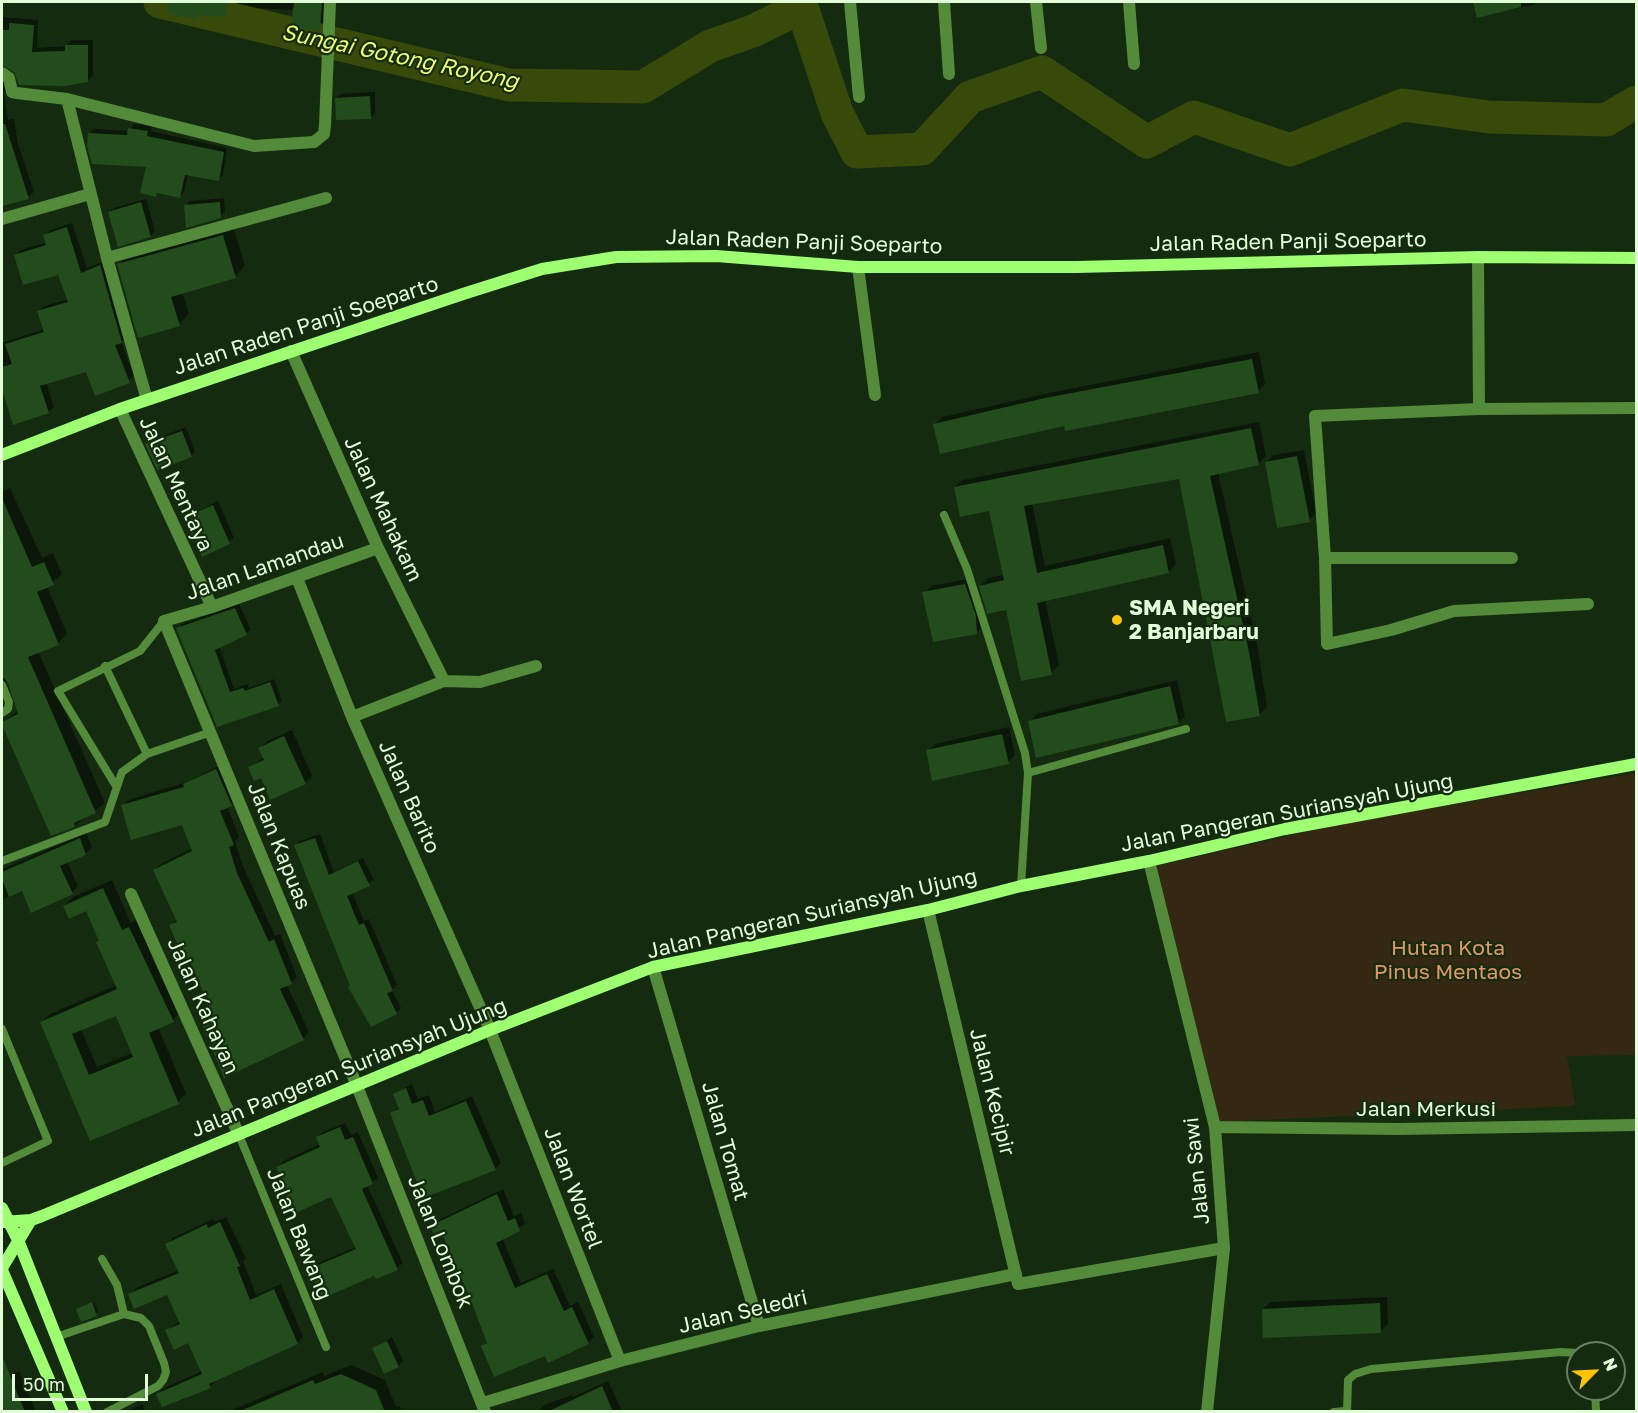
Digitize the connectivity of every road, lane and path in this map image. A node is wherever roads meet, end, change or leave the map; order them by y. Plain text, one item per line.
1 (850, 2) edge
2 (944, 2) edge
3 (1036, 2) edge
4 (1129, 2) edge
5 (330, 6) edge
6 (1041, 48) dead end
7 (1134, 64) dead end
8 (2, 73) edge
9 (949, 74) dead end
10 (859, 97) dead end
11 (68, 99) junction
12 (90, 194) junction
13 (326, 198) dead end
14 (2, 219) edge
15 (1478, 257) junction
16 (106, 258) junction
17 (1636, 258) edge
18 (858, 267) junction
19 (291, 351) junction
20 (876, 394) dead end
21 (147, 400) junction
22 (1636, 408) edge
23 (120, 409) junction
24 (1479, 409) junction
25 (2, 455) edge
26 (944, 515) dead end
27 (378, 548) junction
28 (1325, 558) junction
29 (1512, 558) dead end
30 (297, 578) junction
31 (1588, 604) dead end
32 (212, 608) junction
33 (164, 621) junction
34 (105, 666) junction
35 (536, 666) dead end
36 (444, 681) junction
37 (2, 685) edge
38 (2, 713) edge
39 (352, 717) junction
40 (1186, 729) dead end
41 (211, 732) junction
42 (147, 754) junction
43 (1636, 764) edge
44 (1028, 773) junction
45 (116, 786) junction
46 (2, 861) edge
47 (1149, 861) junction
48 (1021, 886) junction
49 (131, 894) dead end
50 (928, 910) junction
51 (653, 967) junction
52 (2, 1029) edge
53 (490, 1030) junction
54 (357, 1086) junction
55 (1636, 1125) edge
56 (1215, 1127) junction
57 (239, 1135) junction
58 (2, 1163) edge
59 (3, 1216) edge
60 (31, 1220) junction
61 (18, 1240) junction
62 (1224, 1248) junction
63 (102, 1259) dead end
64 (2, 1269) edge
65 (1017, 1279) junction
66 (124, 1314) junction
67 (759, 1326) junction
68 (56, 1337) junction
69 (326, 1347) dead end
70 (1566, 1352) edge
71 (620, 1360) junction
72 (484, 1407) edge
73 (1347, 1411) edge
74 (63, 1412) edge
75 (86, 1412) edge
76 (106, 1412) edge
77 (1207, 1412) edge
78 (1334, 1412) edge

1 - 10 street
2 - 9 street
3 - 6 street
4 - 7 street
5 - 11 street
8 - 11 street
11 - 12 street
12 - 14 street
12 - 16 street
13 - 16 street
15 - 17 main road, Jalan Raden Panji Soeparto
15 - 18 main road, Jalan Raden Panji Soeparto
15 - 24 street
16 - 21 street
18 - 19 main road, Jalan Raden Panji Soeparto
18 - 20 street
19 - 21 main road, Jalan Raden Panji Soeparto
19 - 27 street, Jalan Mahakam
21 - 23 main road, Jalan Raden Panji Soeparto
22 - 24 street
23 - 25 main road, Jalan Raden Panji Soeparto
23 - 32 street, Jalan Mentaya
24 - 28 street
26 - 44 lane
27 - 30 street, Jalan Lamandau
27 - 36 street, Jalan Mahakam
28 - 29 street
28 - 31 street
30 - 32 street, Jalan Lamandau
30 - 39 street, Jalan Barito
32 - 33 street, Jalan Lamandau
33 - 34 lane
33 - 41 street, Jalan Kapuas
34 - 42 lane
34 - 45 lane
35 - 36 street
36 - 39 street
37 - 38 lane
39 - 53 street, Jalan Barito
40 - 44 lane
41 - 42 lane
41 - 54 street, Jalan Kapuas
42 - 45 lane
43 - 47 main road, Jalan Pangeran Suriansyah Ujung
44 - 48 lane
45 - 46 lane
47 - 48 main road, Jalan Pangeran Suriansyah Ujung
47 - 56 street, Jalan Sawi
48 - 50 main road, Jalan Pangeran Suriansyah Ujung
49 - 57 street, Jalan Kahayan
50 - 51 main road, Jalan Pangeran Suriansyah Ujung
50 - 65 street, Jalan Kecipir
51 - 53 main road, Jalan Pangeran Suriansyah Ujung
51 - 67 street, Jalan Tomat
52 - 58 lane
53 - 54 main road, Jalan Pangeran Suriansyah Ujung
53 - 71 street, Jalan Wortel
54 - 57 main road, Jalan Pangeran Suriansyah Ujung
54 - 72 street, Jalan Lombok
55 - 56 street, Jalan Merkusi
56 - 62 street, Jalan Sawi
57 - 60 main road, Jalan Pangeran Suriansyah Ujung
57 - 69 lane, Jalan Bawang
59 - 60 main road, Jalan Pangeran Suriansyah Ujung
59 - 61 main road
60 - 61 main road
61 - 64 main road
61 - 68 main road
62 - 65 street, Jalan Seledri
62 - 77 street, Jalan Sawi
63 - 66 lane
64 - 74 main road
65 - 67 street, Jalan Seledri
66 - 68 lane
66 - 76 lane
67 - 71 street, Jalan Seledri
68 - 75 main road
70 - 73 lane
71 - 72 street, Jalan Seledri
73 - 78 lane

